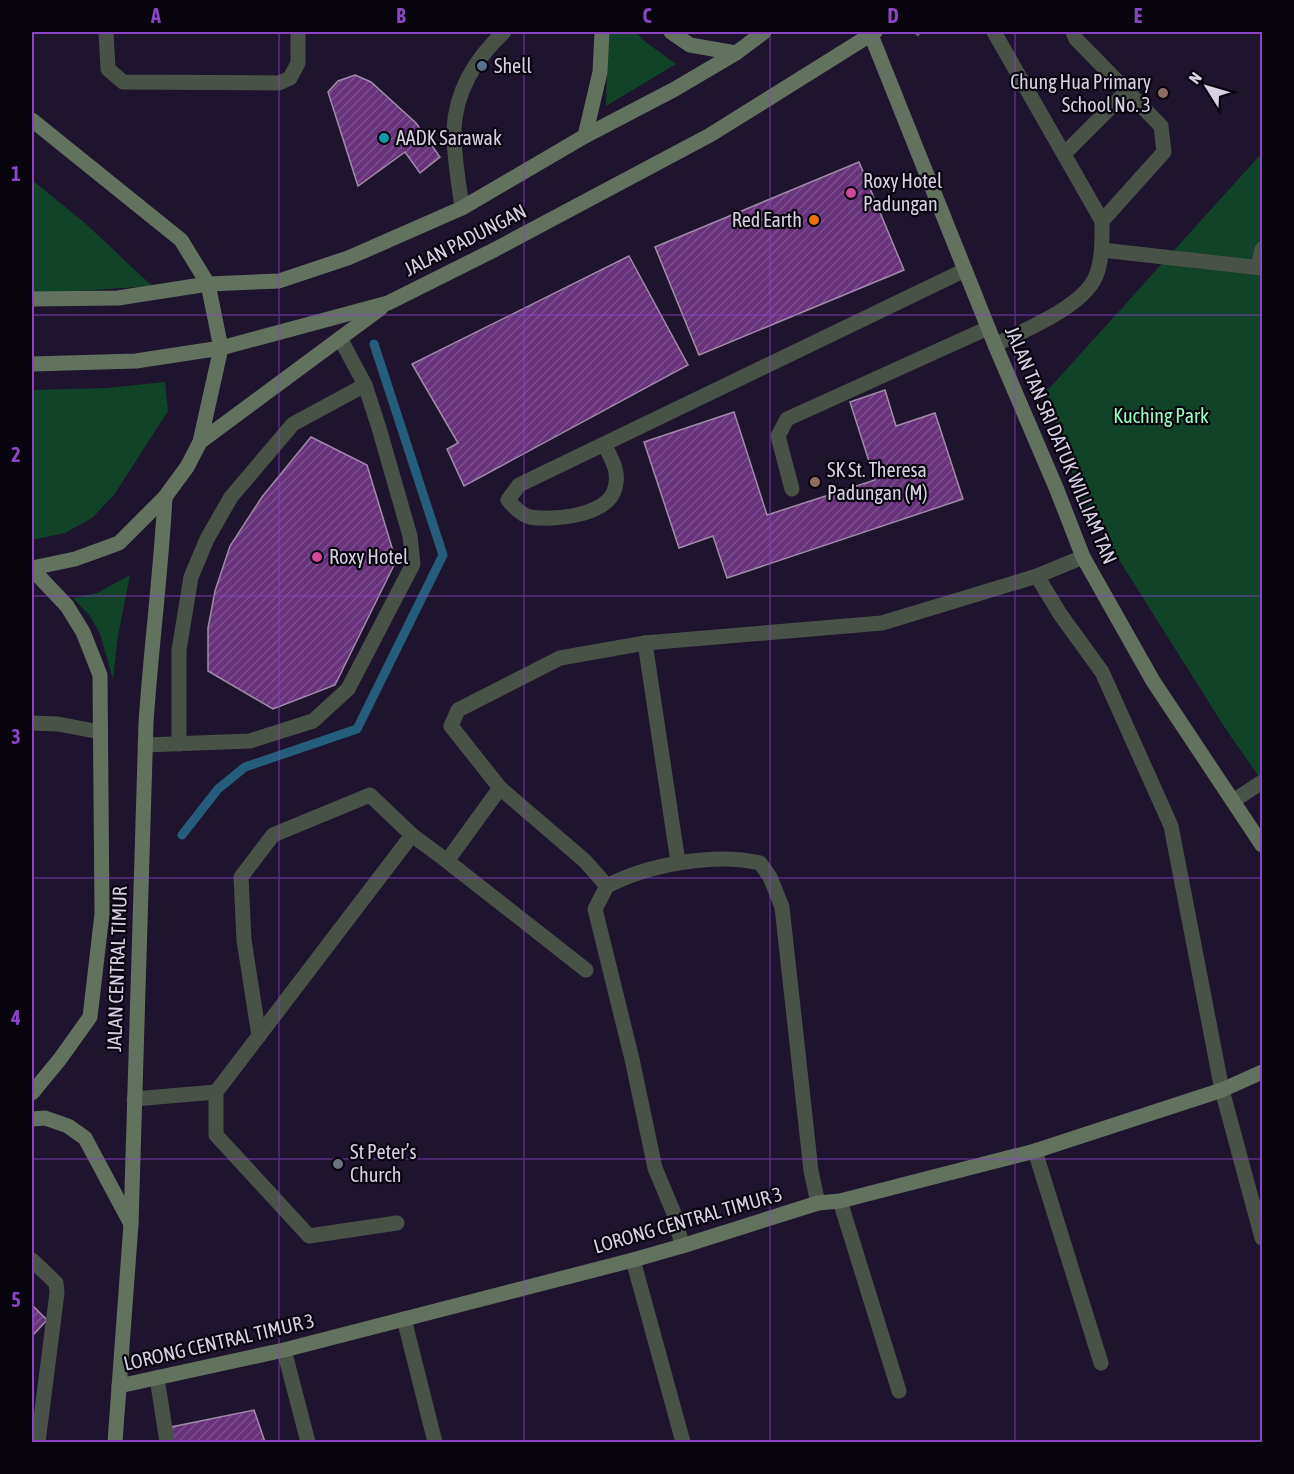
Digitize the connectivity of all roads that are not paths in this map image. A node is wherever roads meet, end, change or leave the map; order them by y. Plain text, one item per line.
1 (106, 32) edge
2 (298, 32) edge
3 (504, 32) edge
4 (602, 32) edge
5 (670, 32) edge
6 (764, 32) edge
7 (994, 32) edge
8 (1073, 32) edge
9 (873, 33) edge
10 (735, 53) junction
11 (1126, 91) junction
12 (32, 120) edge
13 (585, 136) junction
14 (1064, 154) junction
15 (462, 208) junction
16 (1102, 221) junction
17 (1263, 249) edge
18 (1102, 250) junction
19 (1260, 267) edge
20 (965, 270) junction
21 (208, 284) junction
22 (32, 299) edge
23 (388, 303) junction
24 (988, 328) junction
25 (340, 338) junction
26 (995, 345) junction
27 (221, 348) junction
28 (32, 364) edge
29 (365, 385) junction
30 (200, 442) junction
31 (604, 444) junction
32 (792, 489) dead end
33 (165, 497) junction
34 (1083, 557) junction
35 (32, 568) edge
36 (1037, 576) junction
37 (645, 643) junction
38 (32, 723) edge
39 (100, 732) junction
40 (179, 744) junction
41 (145, 745) junction
42 (1263, 782) edge
43 (500, 788) junction
44 (1233, 801) junction
45 (412, 836) junction
46 (1263, 845) edge
47 (447, 861) junction
48 (678, 862) junction
49 (606, 886) junction
50 (586, 970) dead end
51 (259, 1036) junction
52 (1263, 1072) edge
53 (1222, 1090) junction
54 (216, 1092) junction
55 (32, 1093) edge
56 (134, 1099) junction
57 (32, 1119) edge
58 (1035, 1151) junction
59 (840, 1200) junction
60 (818, 1203) junction
61 (397, 1223) dead end
62 (131, 1224) junction
63 (1263, 1238) edge
64 (682, 1246) junction
65 (32, 1260) edge
66 (633, 1260) junction
67 (404, 1319) junction
68 (284, 1350) junction
69 (1101, 1363) dead end
70 (157, 1378) junction
71 (119, 1386) junction
72 (899, 1392) dead end
73 (38, 1443) edge
74 (115, 1443) edge
75 (167, 1443) edge
76 (308, 1443) edge
77 (435, 1443) edge
78 (683, 1443) edge

1 - 2 street
3 - 15 street
4 - 13 main road
5 - 10 main road
6 - 10 main road, JALAN PADUNGAN
7 - 14 street
8 - 11 street
9 - 20 main road, JALAN TAN SRI DATUK WILLIAM TAN
9 - 23 main road, JALAN PADUNGAN
10 - 13 main road, JALAN PADUNGAN
11 - 14 street
11 - 16 street
12 - 21 main road
13 - 15 main road, JALAN PADUNGAN
14 - 16 street
15 - 21 main road, JALAN PADUNGAN
16 - 18 street
17 - 19 street
18 - 19 street
18 - 26 street
20 - 24 main road, JALAN TAN SRI DATUK WILLIAM TAN
20 - 31 street
21 - 22 main road, JALAN PADUNGAN
21 - 27 main road
23 - 25 main road
23 - 27 main road, JALAN PADUNGAN
24 - 26 main road, JALAN TAN SRI DATUK WILLIAM TAN
24 - 32 street
25 - 29 street
25 - 30 main road
26 - 34 main road, JALAN TAN SRI DATUK WILLIAM TAN
27 - 28 main road, JALAN PADUNGAN
27 - 30 main road
29 - 40 street
29 - 40 street
30 - 33 main road
31 - 31 street
33 - 35 main road
33 - 41 main road, JALAN CENTRAL TIMUR
34 - 36 street
34 - 44 main road, JALAN TAN SRI DATUK WILLIAM TAN
35 - 39 main road, JALAN CENTRAL TIMUR
36 - 37 street
36 - 53 street
37 - 43 street
37 - 48 street
38 - 39 street
39 - 55 main road, JALAN CENTRAL TIMUR
40 - 41 street
41 - 56 main road, JALAN CENTRAL TIMUR
42 - 44 street
43 - 47 street
43 - 49 street
44 - 46 main road, JALAN TAN SRI DATUK WILLIAM TAN
45 - 47 street
45 - 51 street
45 - 51 street
47 - 50 street
48 - 49 street
48 - 60 street
49 - 64 street
51 - 54 street
52 - 53 main road, LORONG CENTRAL TIMUR 3
53 - 58 main road, LORONG CENTRAL TIMUR 3
53 - 63 street
54 - 56 street
54 - 61 street
56 - 62 main road, JALAN CENTRAL TIMUR
57 - 62 main road
58 - 59 main road, LORONG CENTRAL TIMUR 3
58 - 69 street
59 - 60 main road, LORONG CENTRAL TIMUR 3
59 - 72 street
60 - 64 main road, LORONG CENTRAL TIMUR 3
62 - 71 main road, JALAN CENTRAL TIMUR
64 - 66 main road, LORONG CENTRAL TIMUR 3
65 - 73 street
66 - 67 main road, LORONG CENTRAL TIMUR 3
66 - 78 street
67 - 68 main road, LORONG CENTRAL TIMUR 3
67 - 77 street
68 - 70 main road, LORONG CENTRAL TIMUR 3
68 - 76 street
70 - 71 main road, LORONG CENTRAL TIMUR 3
70 - 75 street
71 - 74 main road, JALAN CENTRAL TIMUR

